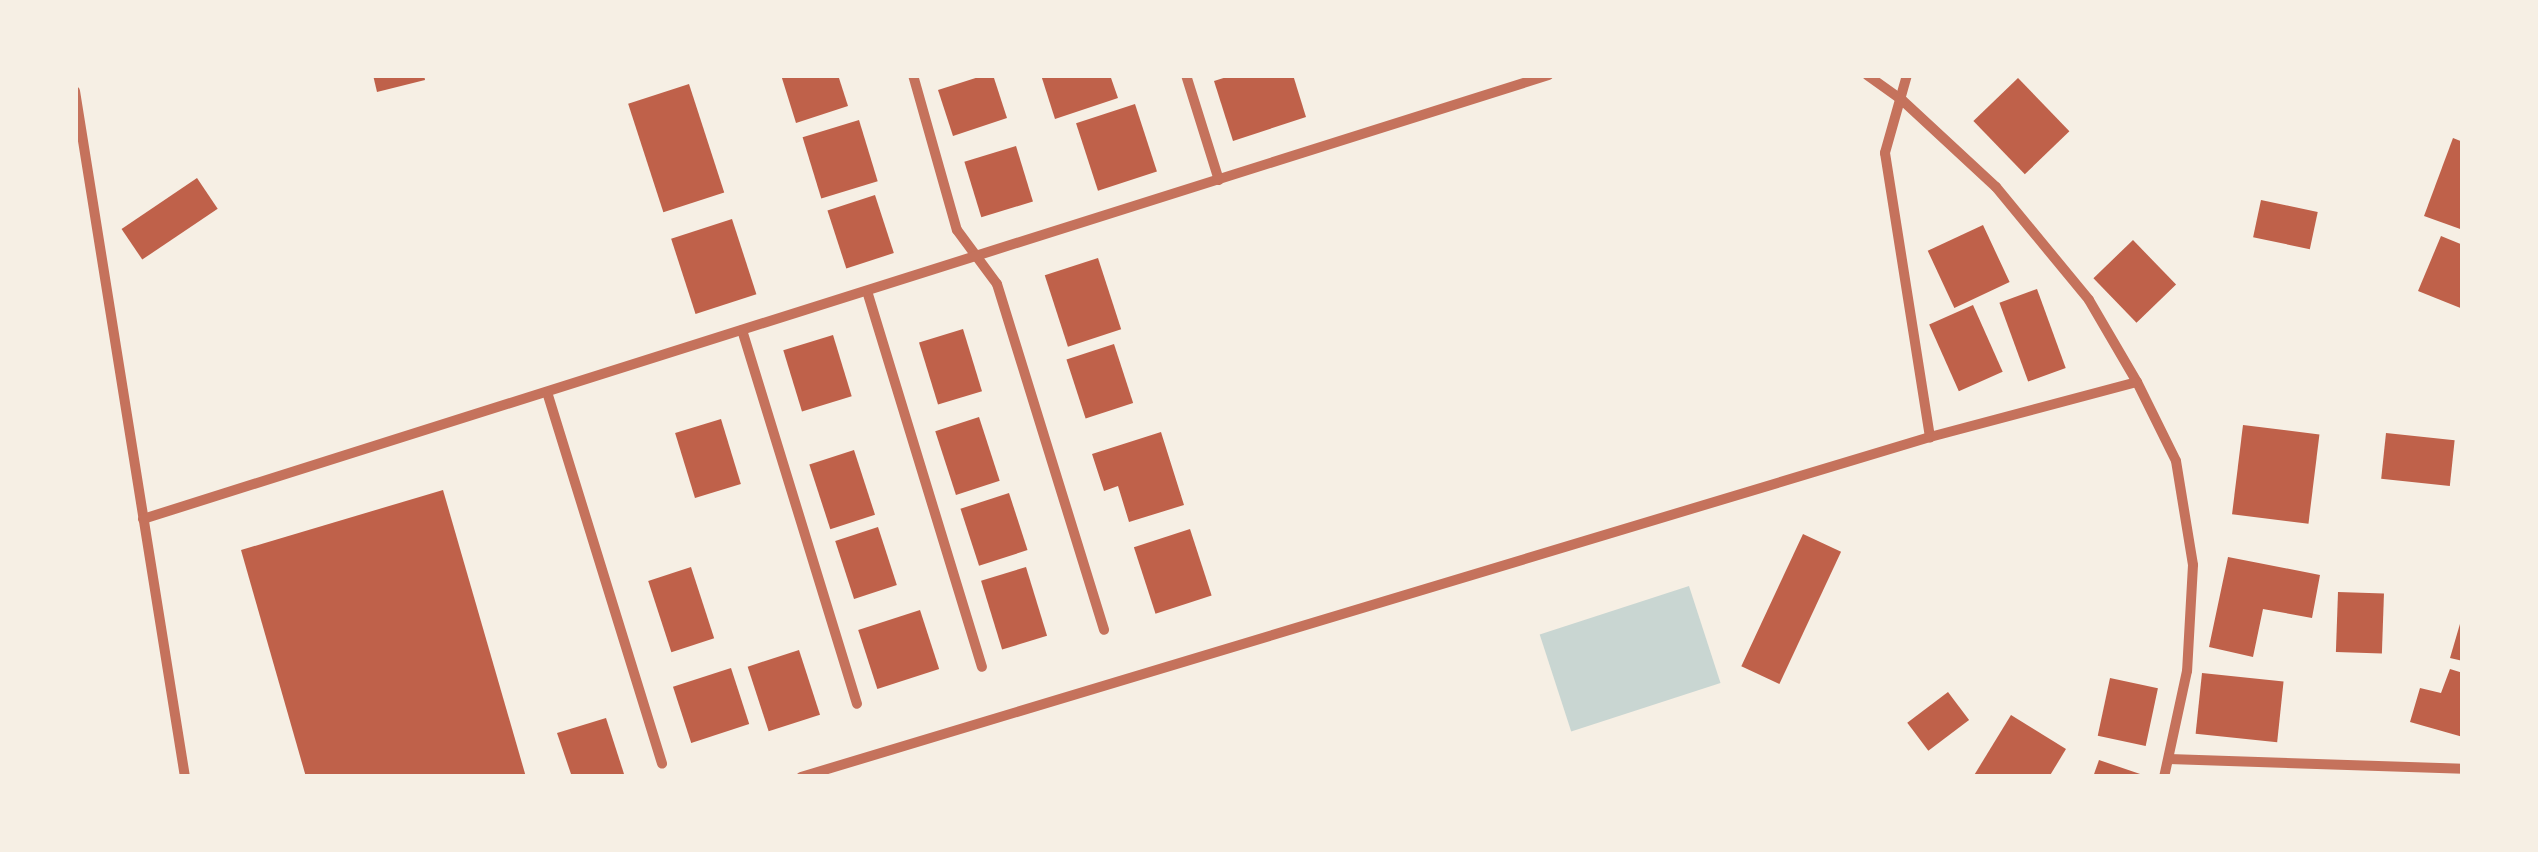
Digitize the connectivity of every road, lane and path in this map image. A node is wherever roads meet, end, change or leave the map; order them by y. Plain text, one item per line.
1 (913, 75) edge
2 (1186, 75) edge
3 (1549, 75) edge
4 (1867, 75) edge
5 (1907, 75) edge
6 (75, 91) edge
7 (1902, 100) junction
8 (1218, 180) junction
9 (976, 256) junction
10 (866, 291) junction
11 (742, 330) junction
12 (2137, 382) junction
13 (547, 392) junction
14 (1930, 437) junction
15 (143, 519) junction
16 (1104, 630) dead end
17 (982, 666) dead end
18 (856, 704) dead end
19 (2170, 760) junction
20 (662, 764) dead end
21 (2463, 769) edge
22 (185, 777) edge
23 (801, 777) edge
24 (2164, 777) edge

1 - 9 street
2 - 8 street
3 - 8 street
4 - 7 street
5 - 7 street
6 - 15 street
7 - 12 street
7 - 14 street
8 - 9 street
9 - 10 street
9 - 16 street
10 - 11 street
10 - 17 street
11 - 13 street
11 - 18 street
12 - 14 street
12 - 19 street
13 - 15 street
13 - 20 street
14 - 23 street
15 - 22 street
19 - 21 street
19 - 24 street

